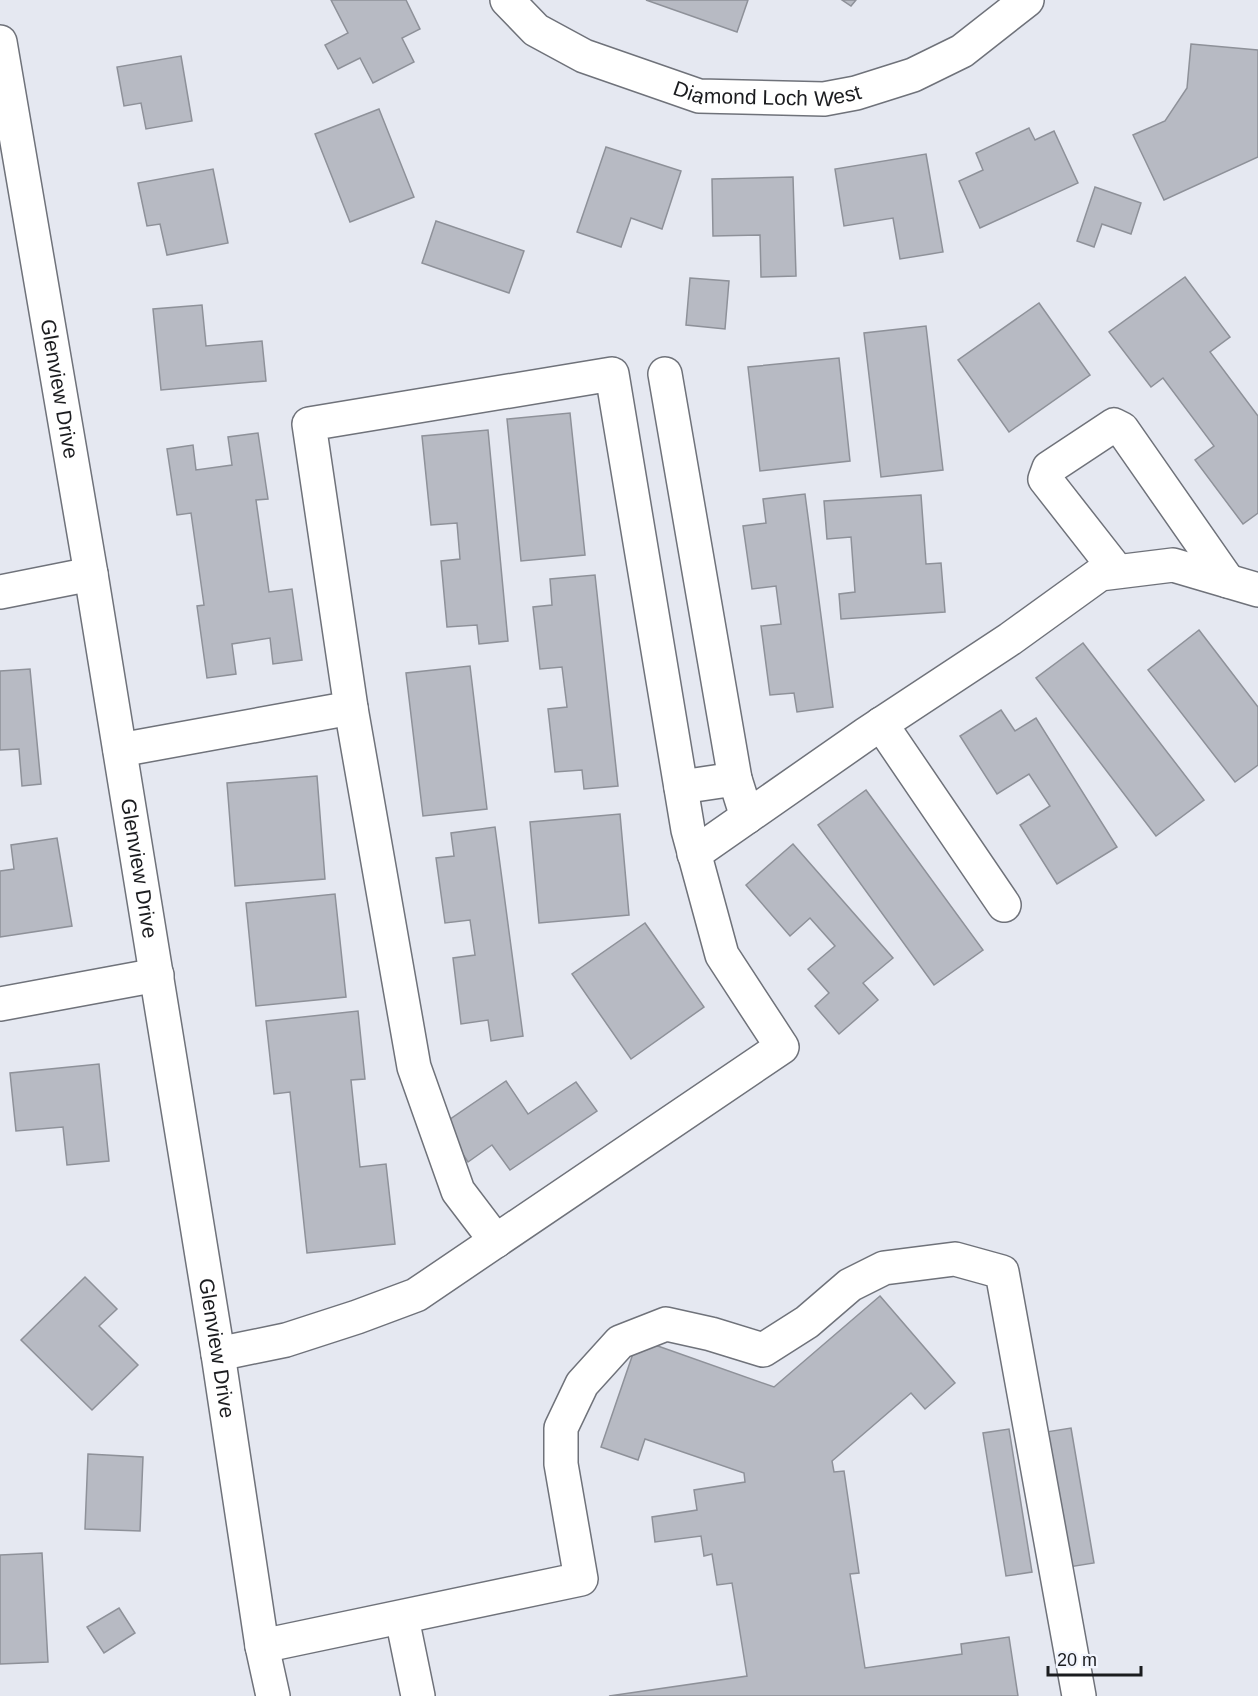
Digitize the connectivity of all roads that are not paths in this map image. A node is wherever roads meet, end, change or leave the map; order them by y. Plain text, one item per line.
1 (507, 0) edge
2 (1027, 0) edge
3 (0, 42) edge
4 (665, 374) dead end
5 (1117, 571) junction
6 (91, 574) junction
7 (1243, 585) edge
8 (0, 592) edge
9 (351, 708) junction
10 (881, 724) junction
11 (120, 750) junction
12 (735, 779) junction
13 (681, 787) junction
14 (747, 817) junction
15 (694, 854) junction
16 (1004, 905) dead end
17 (157, 975) junction
18 (0, 1004) edge
19 (496, 1241) junction
20 (218, 1354) junction
21 (402, 1617) junction
22 (262, 1646) junction
23 (273, 1696) edge
24 (418, 1696) edge
25 (1079, 1696) edge

1 - 2 main road, Diamond Loch West
3 - 6 main road, Glenview Drive
4 - 12 main road
5 - 7 main road
5 - 7 main road
5 - 10 main road
6 - 8 main road
6 - 11 main road, Glenview Drive
9 - 11 main road
9 - 13 main road
9 - 19 main road
10 - 14 main road
10 - 16 main road
11 - 17 main road, Glenview Drive
12 - 13 main road
12 - 14 main road
13 - 15 main road
14 - 15 main road
15 - 19 main road
17 - 18 main road
17 - 20 main road, Glenview Drive
19 - 20 main road
20 - 22 main road, Glenview Drive
21 - 22 main road
21 - 24 main road
21 - 25 main road
22 - 23 main road, Glenview Drive

